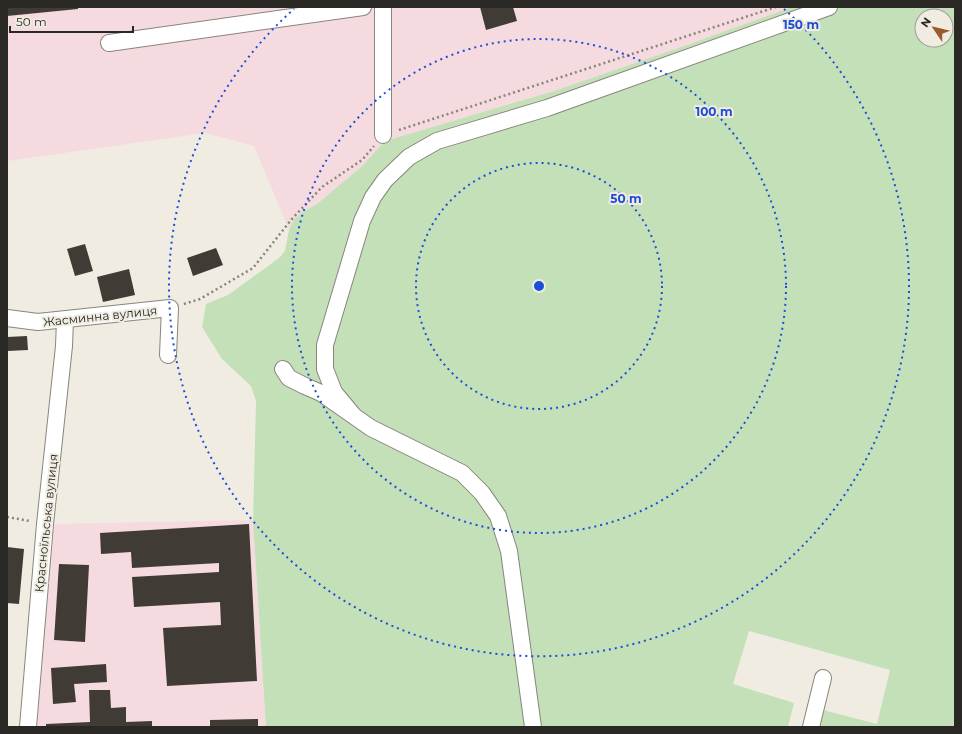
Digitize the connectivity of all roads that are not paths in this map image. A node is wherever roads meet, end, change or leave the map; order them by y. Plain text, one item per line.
1 (363, 7) edge
2 (383, 7) edge
3 (829, 7) edge
4 (109, 43) dead end
5 (383, 135) road end
6 (7, 318) edge
7 (65, 320) junction
8 (168, 355) dead end
9 (283, 369) dead end
10 (353, 415) junction
11 (823, 678) dead end
12 (28, 727) edge
13 (532, 727) edge
14 (811, 727) edge

1 - 4 street
2 - 5 street
3 - 10 street
6 - 7 street, Жасминна вулиця
7 - 8 street, Жасминна вулиця
7 - 12 street, Красноїльська вулиця
9 - 10 street
10 - 13 street
11 - 14 street

